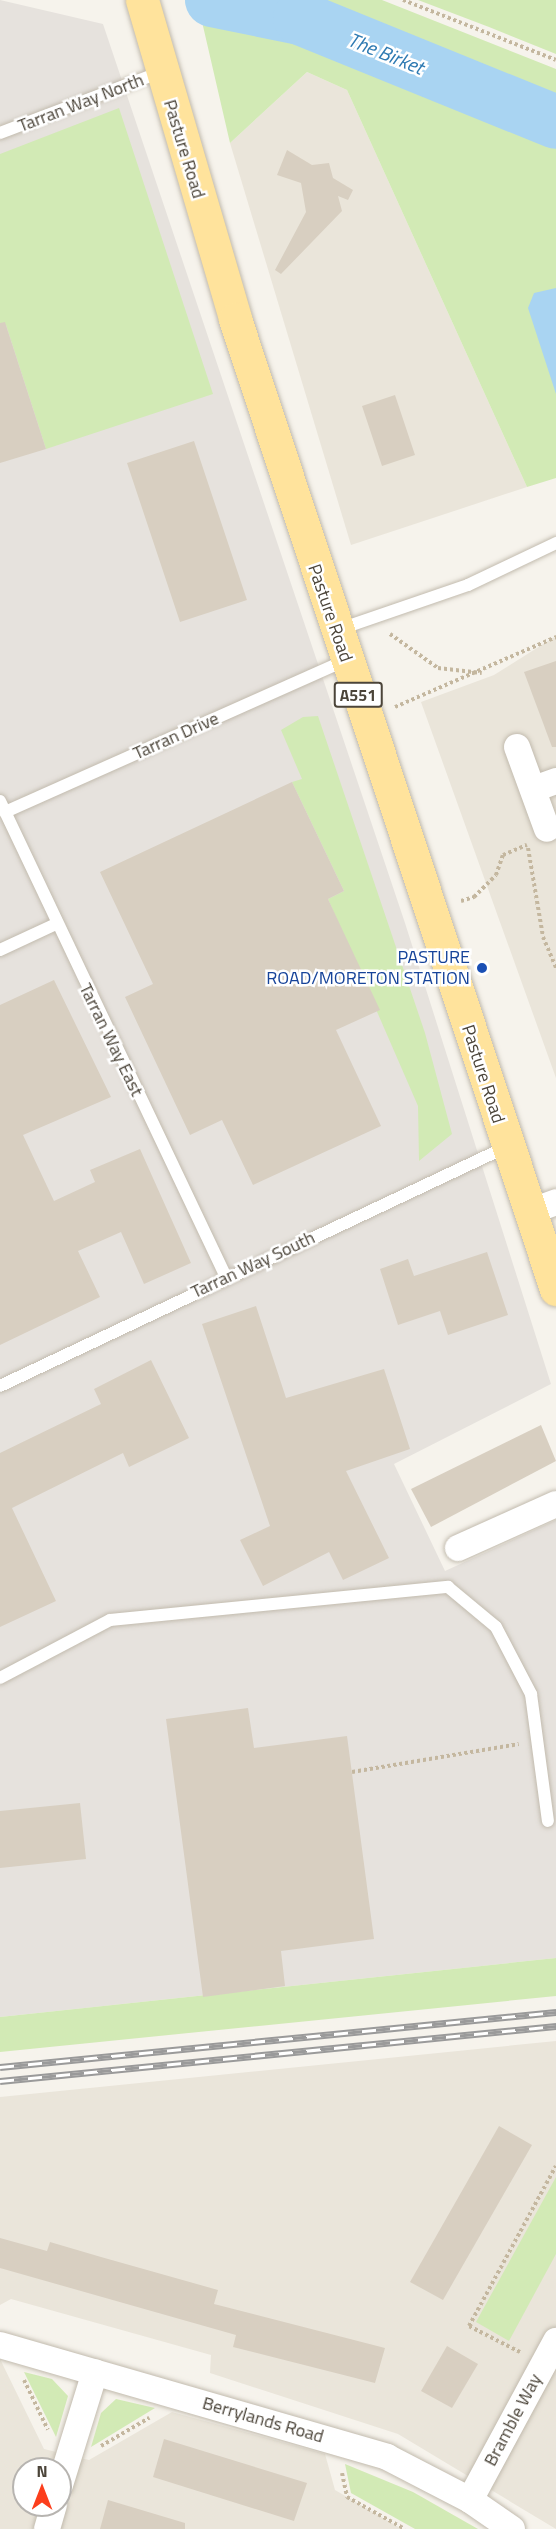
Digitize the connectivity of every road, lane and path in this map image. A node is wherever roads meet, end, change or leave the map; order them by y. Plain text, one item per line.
1 (142, 0) edge
2 (403, 0) edge
3 (556, 60) edge
4 (161, 72) junction
5 (0, 133) edge
6 (556, 543) edge
7 (378, 615) junction
8 (556, 637) edge
9 (341, 645) junction
10 (483, 673) junction
11 (366, 718) junction
12 (517, 747) dead end
13 (545, 785) edge
14 (3, 806) edge
15 (541, 836) joint
16 (527, 845) junction
17 (430, 911) junction
18 (56, 924) junction
19 (0, 950) edge
20 (556, 968) edge
21 (507, 1147) junction
22 (543, 1207) edge
23 (226, 1277) junction
24 (556, 1289) edge
25 (0, 1386) edge
26 (556, 1504) edge
27 (458, 1548) dead end
28 (0, 1678) edge
29 (537, 1741) junction
30 (352, 1772) dead end
31 (548, 1821) dead end
32 (556, 2166) edge
33 (556, 2341) edge
34 (0, 2345) edge
35 (544, 2364) junction
36 (95, 2372) junction
37 (337, 2442) junction
38 (69, 2457) edge
39 (470, 2500) junction
40 (405, 2529) edge
41 (512, 2529) edge

1 - 4 main road, Pasture Road / A551
2 - 3 path
4 - 5 lane, Tarran Way North
4 - 9 main road, Pasture Road / A551
6 - 7 lane, Tarran Drive
7 - 9 lane, Tarran Drive
7 - 10 path
8 - 10 path
9 - 11 main road, Pasture Road / A551
9 - 14 lane, Tarran Drive
10 - 11 path
11 - 17 main road, Pasture Road / A551
12 - 13 street
13 - 15 street
14 - 18 lane, Tarran Way East
15 - 16 path
16 - 17 path
16 - 20 path
17 - 21 main road, Pasture Road / A551
18 - 19 lane
18 - 23 lane, Tarran Way East
21 - 22 main road, Pasture Road / A551
21 - 23 lane, Tarran Way South
22 - 24 main road, Pasture Road / A551
23 - 25 lane, Tarran Way South
26 - 27 street
28 - 29 lane
29 - 30 path
29 - 31 lane
32 - 35 path
33 - 35 street, Bramble Way
34 - 36 street, Berrylands Road
35 - 39 street, Bramble Way
36 - 37 street, Berrylands Road
36 - 38 street
37 - 39 street, Berrylands Road
37 - 40 path
39 - 41 street, Berrylands Road

